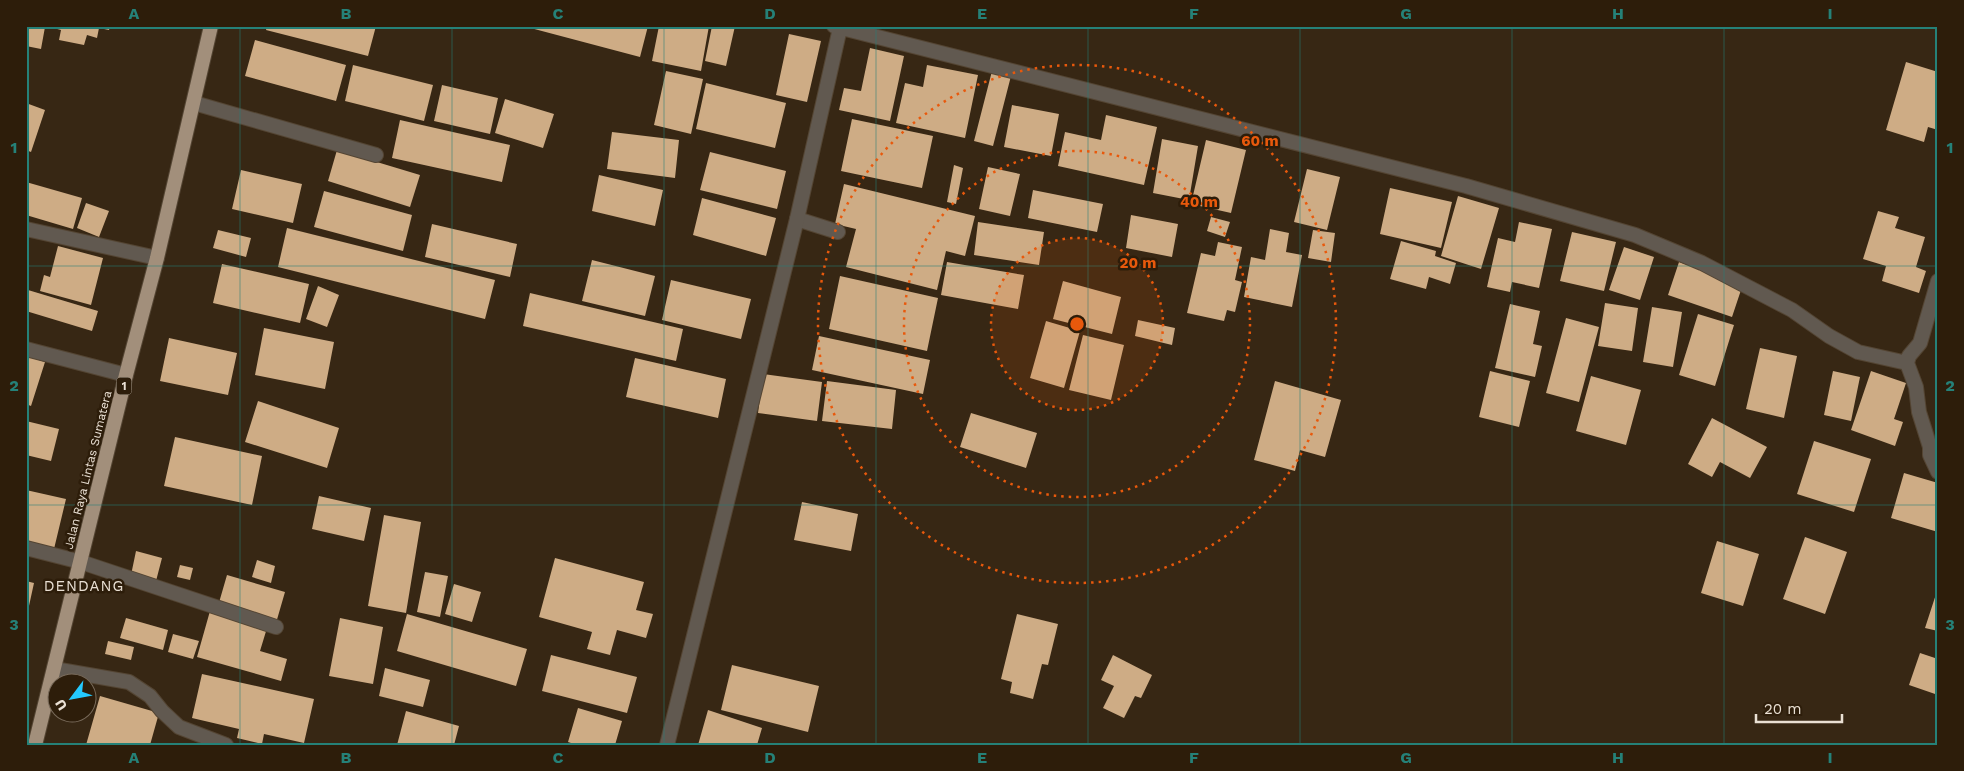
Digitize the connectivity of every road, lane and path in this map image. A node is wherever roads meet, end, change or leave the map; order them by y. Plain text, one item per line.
1 (211, 26) edge
2 (837, 27) edge
3 (194, 103) junction
4 (376, 155) dead end
5 (797, 219) junction
6 (26, 229) edge
7 (838, 232) dead end
8 (157, 258) junction
9 (1938, 281) edge
10 (26, 348) edge
11 (1907, 363) junction
12 (126, 375) junction
13 (1938, 472) edge
14 (26, 548) edge
15 (81, 562) junction
16 (276, 627) dead end
17 (54, 669) junction
18 (36, 745) edge
19 (226, 745) edge
20 (667, 745) edge

1 - 3 highway, Jalan Raya Lintas Sumatera / 1
2 - 5 street
2 - 11 street
3 - 4 street
3 - 8 highway, Jalan Raya Lintas Sumatera / 1
5 - 7 street
5 - 20 street
6 - 8 street
8 - 12 highway, Jalan Raya Lintas Sumatera / 1
9 - 11 street
10 - 12 street
11 - 13 street
12 - 15 highway, Jalan Raya Lintas Sumatera / 1
14 - 15 street
15 - 16 street
15 - 17 highway, Jalan Raya Lintas Sumatera / 1
17 - 18 highway, Jalan Raya Lintas Sumatera / 1
17 - 19 street

